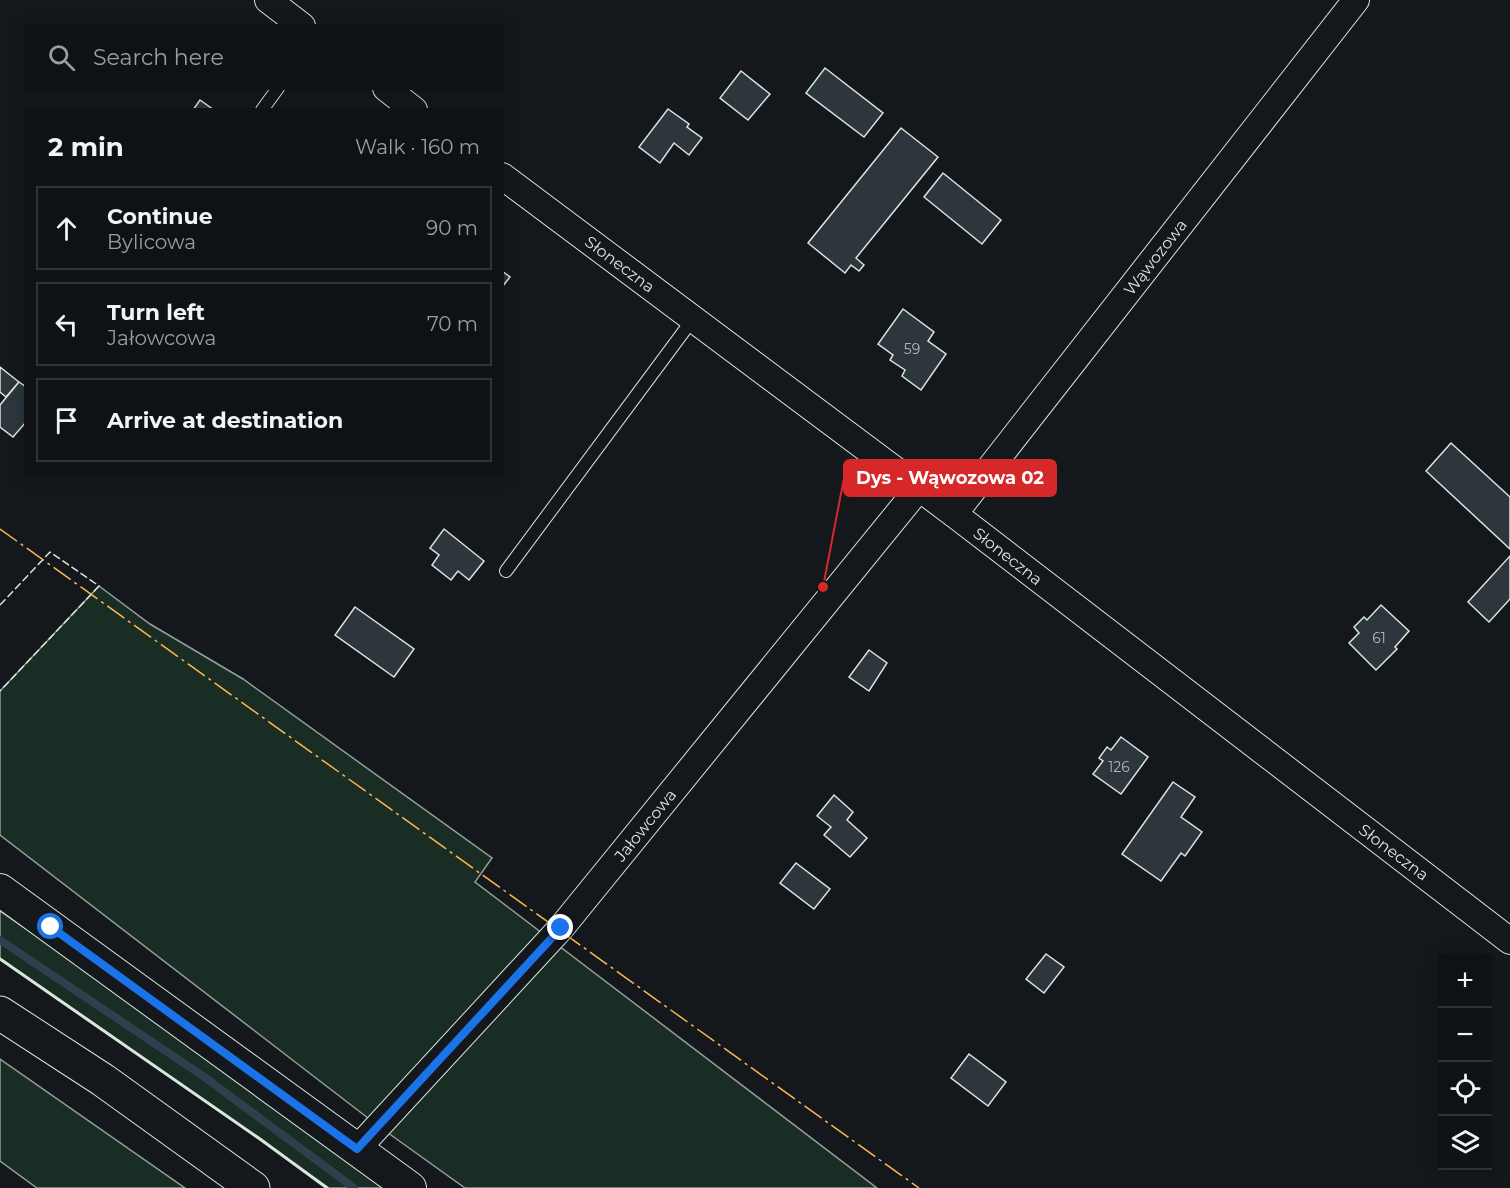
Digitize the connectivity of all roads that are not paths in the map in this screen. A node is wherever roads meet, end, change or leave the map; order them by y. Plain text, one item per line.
1 (268, 0) edge
2 (1356, 0) edge
3 (299, 24) edge
4 (277, 90) edge
5 (389, 90) edge
6 (263, 108) edge
7 (411, 108) edge
8 (504, 177) edge
9 (693, 319) junction
10 (919, 488) junction
11 (954, 514) junction
12 (506, 571) dead end
13 (0, 890) edge
14 (1510, 941) edge
15 (0, 1013) edge
16 (357, 1149) junction
17 (253, 1188) edge
18 (410, 1188) edge

1 - 3 street
2 - 11 street, Wąwozowa
4 - 6 lane
5 - 7 street
8 - 9 street, Słoneczna
9 - 10 street, Słoneczna
9 - 12 lane
10 - 11 street, Słoneczna
10 - 16 street, Jałowcowa
11 - 14 street, Słoneczna
13 - 16 street
15 - 17 highway
16 - 18 street

